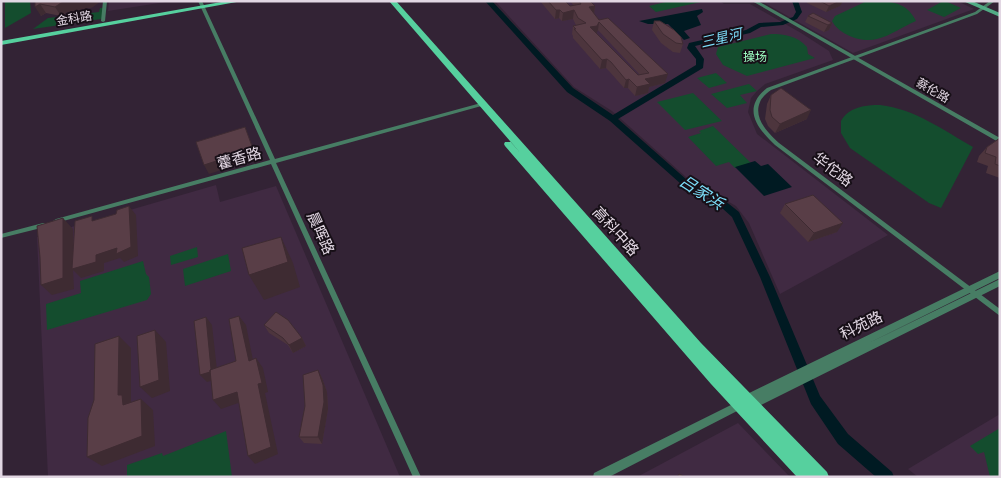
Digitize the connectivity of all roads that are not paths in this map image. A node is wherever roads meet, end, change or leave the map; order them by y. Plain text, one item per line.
1 (105, 1) edge
2 (219, 1) edge
3 (240, 1) edge
4 (385, 1) edge
5 (392, 1) edge
6 (753, 1) edge
7 (966, 1) edge
8 (970, 1) edge
9 (993, 1) edge
10 (201, 4) edge
11 (985, 8) junction
12 (1000, 15) edge
13 (103, 21) junction
14 (1, 38) edge
15 (1, 43) edge
16 (854, 58) junction
17 (479, 106) junction
18 (1000, 140) edge
19 (273, 162) junction
20 (1, 236) edge
21 (1000, 274) edge
22 (1000, 282) edge
23 (973, 291) junction
24 (1000, 311) edge
25 (745, 403) junction
26 (417, 477) edge
27 (598, 477) edge
28 (806, 477) edge
29 (822, 477) edge

1 - 13 street
2 - 10 main road, 金科路
3 - 10 main road, 金科路
4 - 17 main road, 高科中路
5 - 17 main road, 高科中路
6 - 16 street, 蔡伦路
7 - 11 main road
8 - 11 main road
9 - 11 street
10 - 13 main road, 金科路
10 - 15 main road, 金科路
10 - 19 street, 晨晖路
11 - 12 main road
11 - 16 street, 华佗路
13 - 14 main road, 金科路
16 - 18 street, 蔡伦路
16 - 23 street, 华佗路
17 - 19 street, 藿香路
17 - 25 main road, 高科中路
19 - 20 street, 藿香路
19 - 26 street, 晨晖路
21 - 23 street, 科苑路
22 - 23 street, 科苑路
23 - 24 street, 华佗路
23 - 25 street, 科苑路
25 - 27 street, 科苑路
25 - 28 main road, 高科中路
25 - 29 main road, 高科中路

